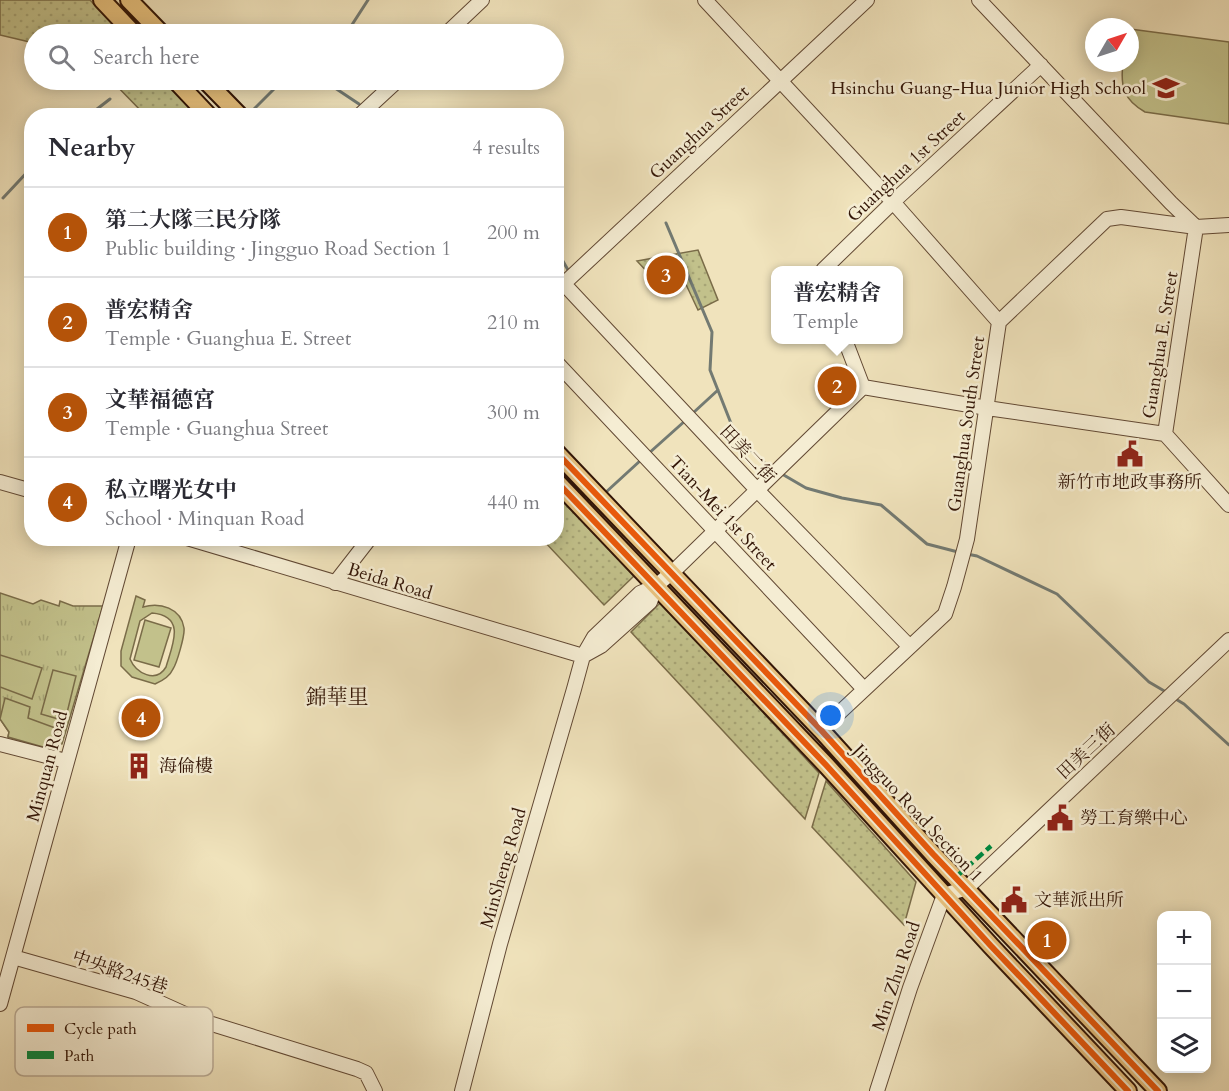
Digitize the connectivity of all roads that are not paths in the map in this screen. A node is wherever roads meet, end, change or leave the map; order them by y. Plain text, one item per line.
1 (102, 0) edge
2 (129, 0) edge
3 (482, 0) edge
4 (705, 0) edge
5 (867, 0) edge
6 (979, 0) edge
7 (125, 24) edge
8 (152, 24) edge
9 (457, 24) edge
10 (1041, 65) junction
11 (780, 81) junction
12 (184, 90) edge
13 (215, 90) edge
14 (387, 90) edge
15 (201, 108) edge
16 (232, 108) edge
17 (368, 108) edge
18 (893, 202) junction
19 (1229, 225) edge
20 (1196, 227) junction
21 (827, 266) edge
22 (564, 283) edge
23 (564, 291) edge
24 (999, 322) junction
25 (847, 344) edge
26 (564, 370) edge
27 (863, 387) junction
28 (987, 408) junction
29 (1165, 434) junction
30 (564, 460) edge
31 (0, 482) edge
32 (24, 489) edge
33 (564, 489) edge
34 (758, 491) junction
35 (1229, 505) edge
36 (716, 531) junction
37 (127, 546) edge
38 (213, 546) edge
39 (365, 546) edge
40 (671, 573) junction
41 (335, 583) junction
42 (656, 586) junction
43 (1229, 640) edge
44 (909, 646) junction
45 (584, 656) junction
46 (863, 688) junction
47 (821, 730) junction
48 (0, 744) edge
49 (66, 761) junction
50 (967, 888) junction
51 (944, 895) junction
52 (13, 957) junction
53 (0, 1004) edge
54 (169, 1007) edge
55 (213, 1024) edge
56 (375, 1091) edge
57 (462, 1091) edge
58 (878, 1091) edge
59 (1128, 1091) edge
60 (1158, 1091) edge

1 - 7 main road
2 - 8 main road
3 - 9 street
4 - 11 street, Guanghua South Street
5 - 11 street, Guanghua Street
6 - 10 street
10 - 18 street, Guanghua 1st Street
10 - 20 street
11 - 18 street, Guanghua South Street
11 - 22 street, Guanghua Street
12 - 15 main road
13 - 16 main road
14 - 17 street
18 - 21 street, Guanghua 1st Street
18 - 24 street, Guanghua South Street
19 - 20 street
20 - 24 street
20 - 29 street, Guanghua E. Street
23 - 34 street, 田美二街
24 - 28 street, Guanghua South Street
25 - 27 street
26 - 36 street, Tian-Mei 1st Street
27 - 28 street, Guanghua E. Street
27 - 34 street
28 - 29 street, Guanghua E. Street
28 - 44 street, Guanghua South Street
29 - 35 street
30 - 40 main road, Jingguo Road Section 1
31 - 32 street
33 - 42 main road, Jingguo Road Section 1
34 - 36 street
34 - 44 street, 田美二街
36 - 40 street
36 - 46 street, Tian-Mei 1st Street
37 - 49 street, Minquan Road
38 - 41 street, Beida Road
39 - 41 street
40 - 42 street
40 - 47 main road, Jingguo Road Section 1
41 - 45 street, Beida Road
42 - 45 street
42 - 51 main road, Jingguo Road Section 1
43 - 50 street, 田美三街
44 - 46 street, Guanghua South Street
45 - 57 street, MinSheng Road
46 - 47 street, Guanghua South Street
47 - 50 main road, Jingguo Road Section 1
48 - 49 street
49 - 52 street, Minquan Road
50 - 51 street
50 - 60 main road, Jingguo Road Section 1
51 - 58 street, Min Zhu Road
51 - 59 main road, Jingguo Road Section 1
52 - 53 street, Minquan Road
52 - 54 street, 中央路245巷
55 - 56 street, 中央路245巷

